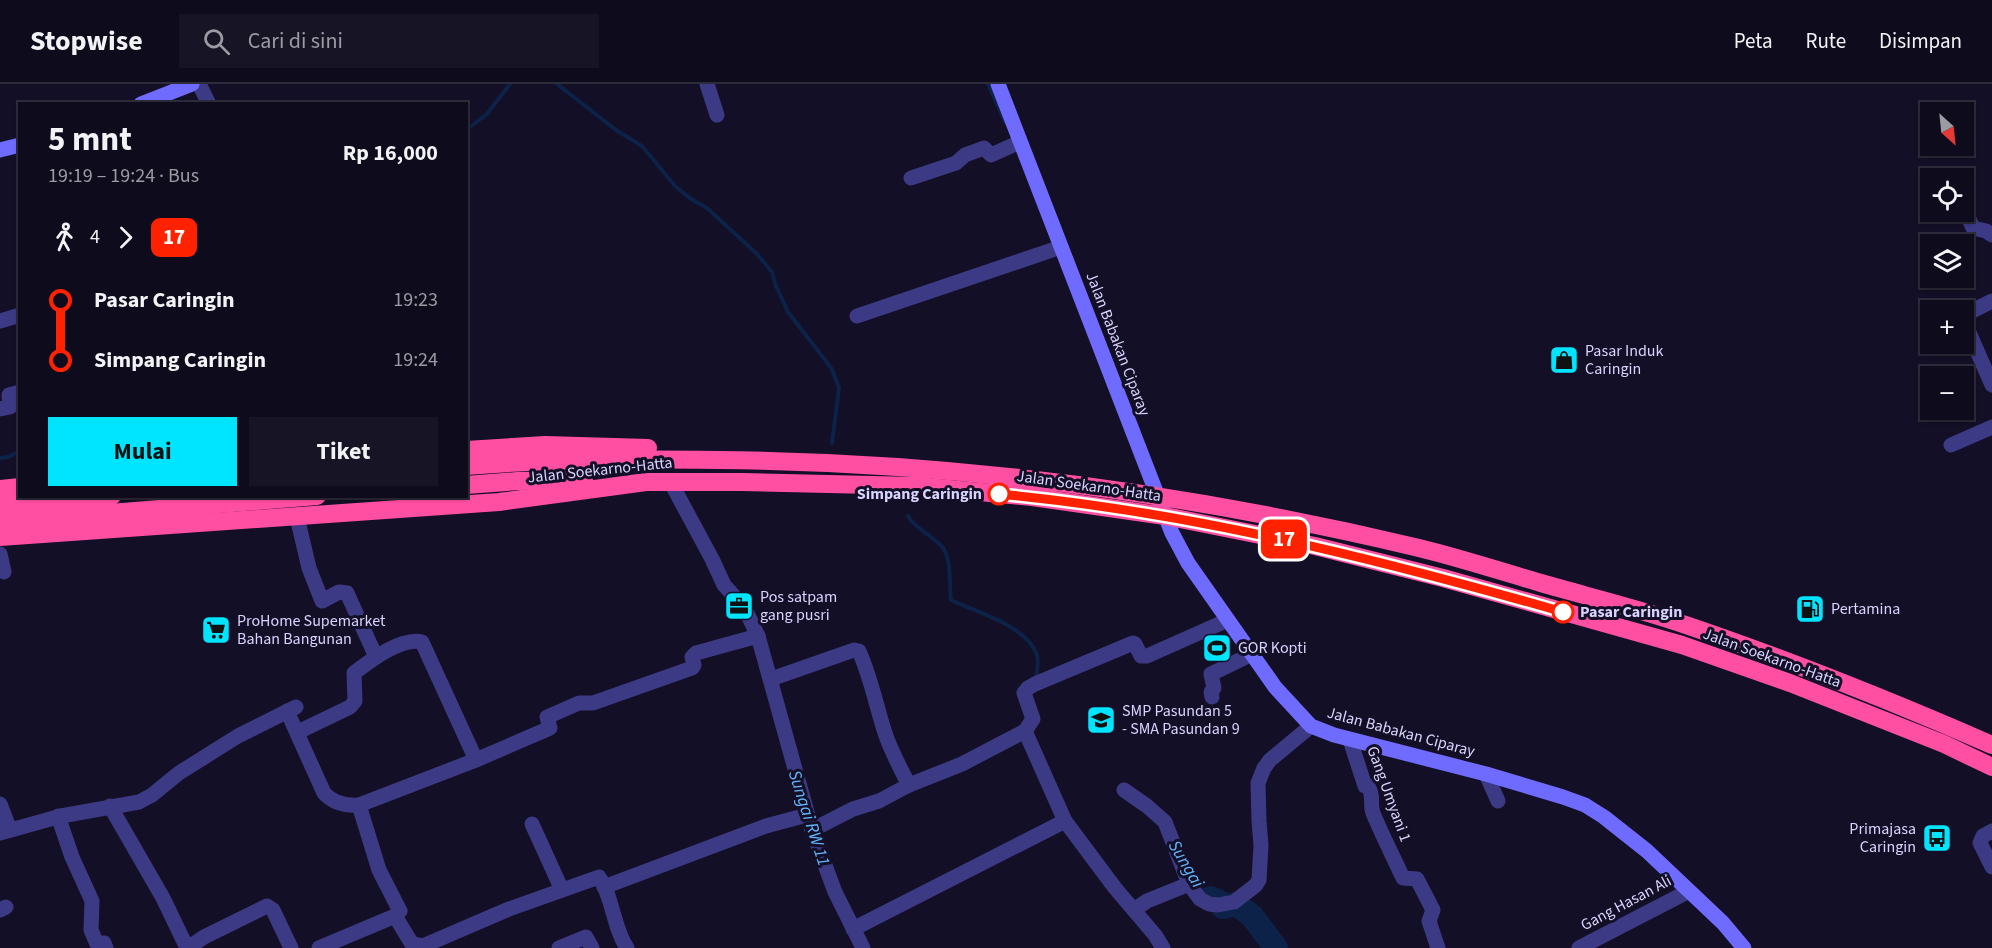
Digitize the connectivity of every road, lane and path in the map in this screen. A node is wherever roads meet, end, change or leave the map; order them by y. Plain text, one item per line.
1 (192, 84) edge
2 (199, 84) edge
3 (706, 84) edge
4 (998, 84) edge
5 (146, 102) edge
6 (208, 102) edge
7 (717, 115) dead end
8 (1020, 142) junction
9 (18, 146) edge
10 (0, 150) edge
11 (911, 178) dead end
12 (1969, 222) edge
13 (1992, 235) edge
14 (1061, 247) junction
15 (1992, 301) edge
16 (1974, 310) edge
17 (857, 315) dead end
18 (18, 316) edge
19 (0, 321) edge
20 (1974, 344) edge
21 (1992, 385) edge
22 (18, 393) edge
23 (0, 409) edge
24 (1992, 428) edge
25 (1951, 445) dead end
26 (468, 450) edge
27 (468, 466) edge
28 (988, 476) junction
29 (646, 482) junction
30 (670, 482) junction
31 (468, 485) edge
32 (18, 487) edge
33 (0, 489) edge
34 (1157, 495) junction
35 (19, 498) edge
36 (87, 498) edge
37 (293, 498) edge
38 (0, 505) edge
39 (1165, 516) junction
40 (297, 517) junction
41 (0, 522) edge
42 (43, 535) junction
43 (0, 537) edge
44 (0, 554) edge
45 (4, 572) dead end
46 (1228, 620) junction
47 (758, 636) junction
48 (1252, 654) junction
49 (376, 657) junction
50 (771, 679) junction
51 (1212, 697) dead end
52 (1311, 726) junction
53 (1025, 731) junction
54 (298, 732) junction
55 (1350, 740) junction
56 (1992, 745) edge
57 (476, 760) junction
58 (1992, 767) edge
59 (1486, 774) junction
60 (909, 785) junction
61 (1124, 790) dead end
62 (1498, 801) dead end
63 (0, 804) edge
64 (359, 805) junction
65 (106, 807) junction
66 (58, 816) junction
67 (1065, 821) junction
68 (810, 822) junction
69 (532, 824) dead end
70 (1992, 831) edge
71 (5, 832) edge
72 (1992, 867) edge
73 (1189, 884) junction
74 (604, 887) junction
75 (562, 890) junction
76 (1689, 891) junction
77 (1134, 910) junction
78 (395, 916) junction
79 (853, 929) junction
80 (1598, 944) edge
81 (106, 948) edge
82 (187, 948) edge
83 (291, 948) edge
84 (319, 948) edge
85 (559, 948) edge
86 (592, 948) edge
87 (627, 948) edge
88 (863, 948) edge
89 (1162, 948) edge
90 (1438, 948) edge
91 (1579, 948) edge
92 (1744, 948) edge

1 - 5 street
2 - 6 street
3 - 7 street
4 - 8 street, Jalan Babakan Ciparay
8 - 11 street
8 - 14 street, Jalan Babakan Ciparay
9 - 10 street
12 - 13 street
14 - 17 street
14 - 34 street, Jalan Babakan Ciparay
15 - 16 street
18 - 19 street
20 - 21 street
22 - 23 street
24 - 25 street
26 - 28 highway, Jalan Soekarno-Hatta
27 - 28 highway, Jalan Soekarno-Hatta
28 - 34 highway, Jalan Soekarno-Hatta
29 - 30 highway, Jalan Soekarno-Hatta
29 - 31 highway
29 - 40 highway, Jalan Soekarno-Hatta
30 - 39 highway, Jalan Soekarno-Hatta
30 - 47 street
32 - 33 highway
34 - 39 street, Jalan Babakan Ciparay
34 - 56 highway, Jalan Soekarno-Hatta
35 - 42 highway
36 - 38 highway, bridge
37 - 41 highway, bridge
39 - 46 street, Jalan Babakan Ciparay
39 - 58 highway, Jalan Soekarno-Hatta
40 - 42 highway, Jalan Soekarno-Hatta
40 - 49 street
42 - 43 highway, Jalan Soekarno-Hatta
44 - 45 street
46 - 48 street, Jalan Babakan Ciparay
46 - 53 street
47 - 50 street
47 - 57 street
48 - 51 street
48 - 52 street, Jalan Babakan Ciparay
49 - 54 street
49 - 57 street
50 - 60 street
50 - 68 street
52 - 55 street, Jalan Babakan Ciparay
52 - 73 street
53 - 60 street
53 - 67 street
54 - 64 street
54 - 65 street
55 - 59 street, Jalan Babakan Ciparay
55 - 90 street, Gang Umyani 1
57 - 64 street
59 - 62 street
59 - 76 street, Jalan Babakan Ciparay
60 - 68 street
61 - 73 street
63 - 71 street
64 - 78 street
65 - 66 street
65 - 82 street
66 - 71 street
66 - 81 street
67 - 77 street
67 - 79 street
68 - 74 street
68 - 79 street
69 - 75 street
70 - 72 street
73 - 77 street
74 - 75 street
74 - 87 street
75 - 78 street
76 - 80 street, Gang Hasan Ali
76 - 92 street, Jalan Babakan Ciparay
77 - 89 street
78 - 84 street
79 - 88 street
80 - 91 street, Gang Hasan Ali
82 - 83 street
85 - 86 street

